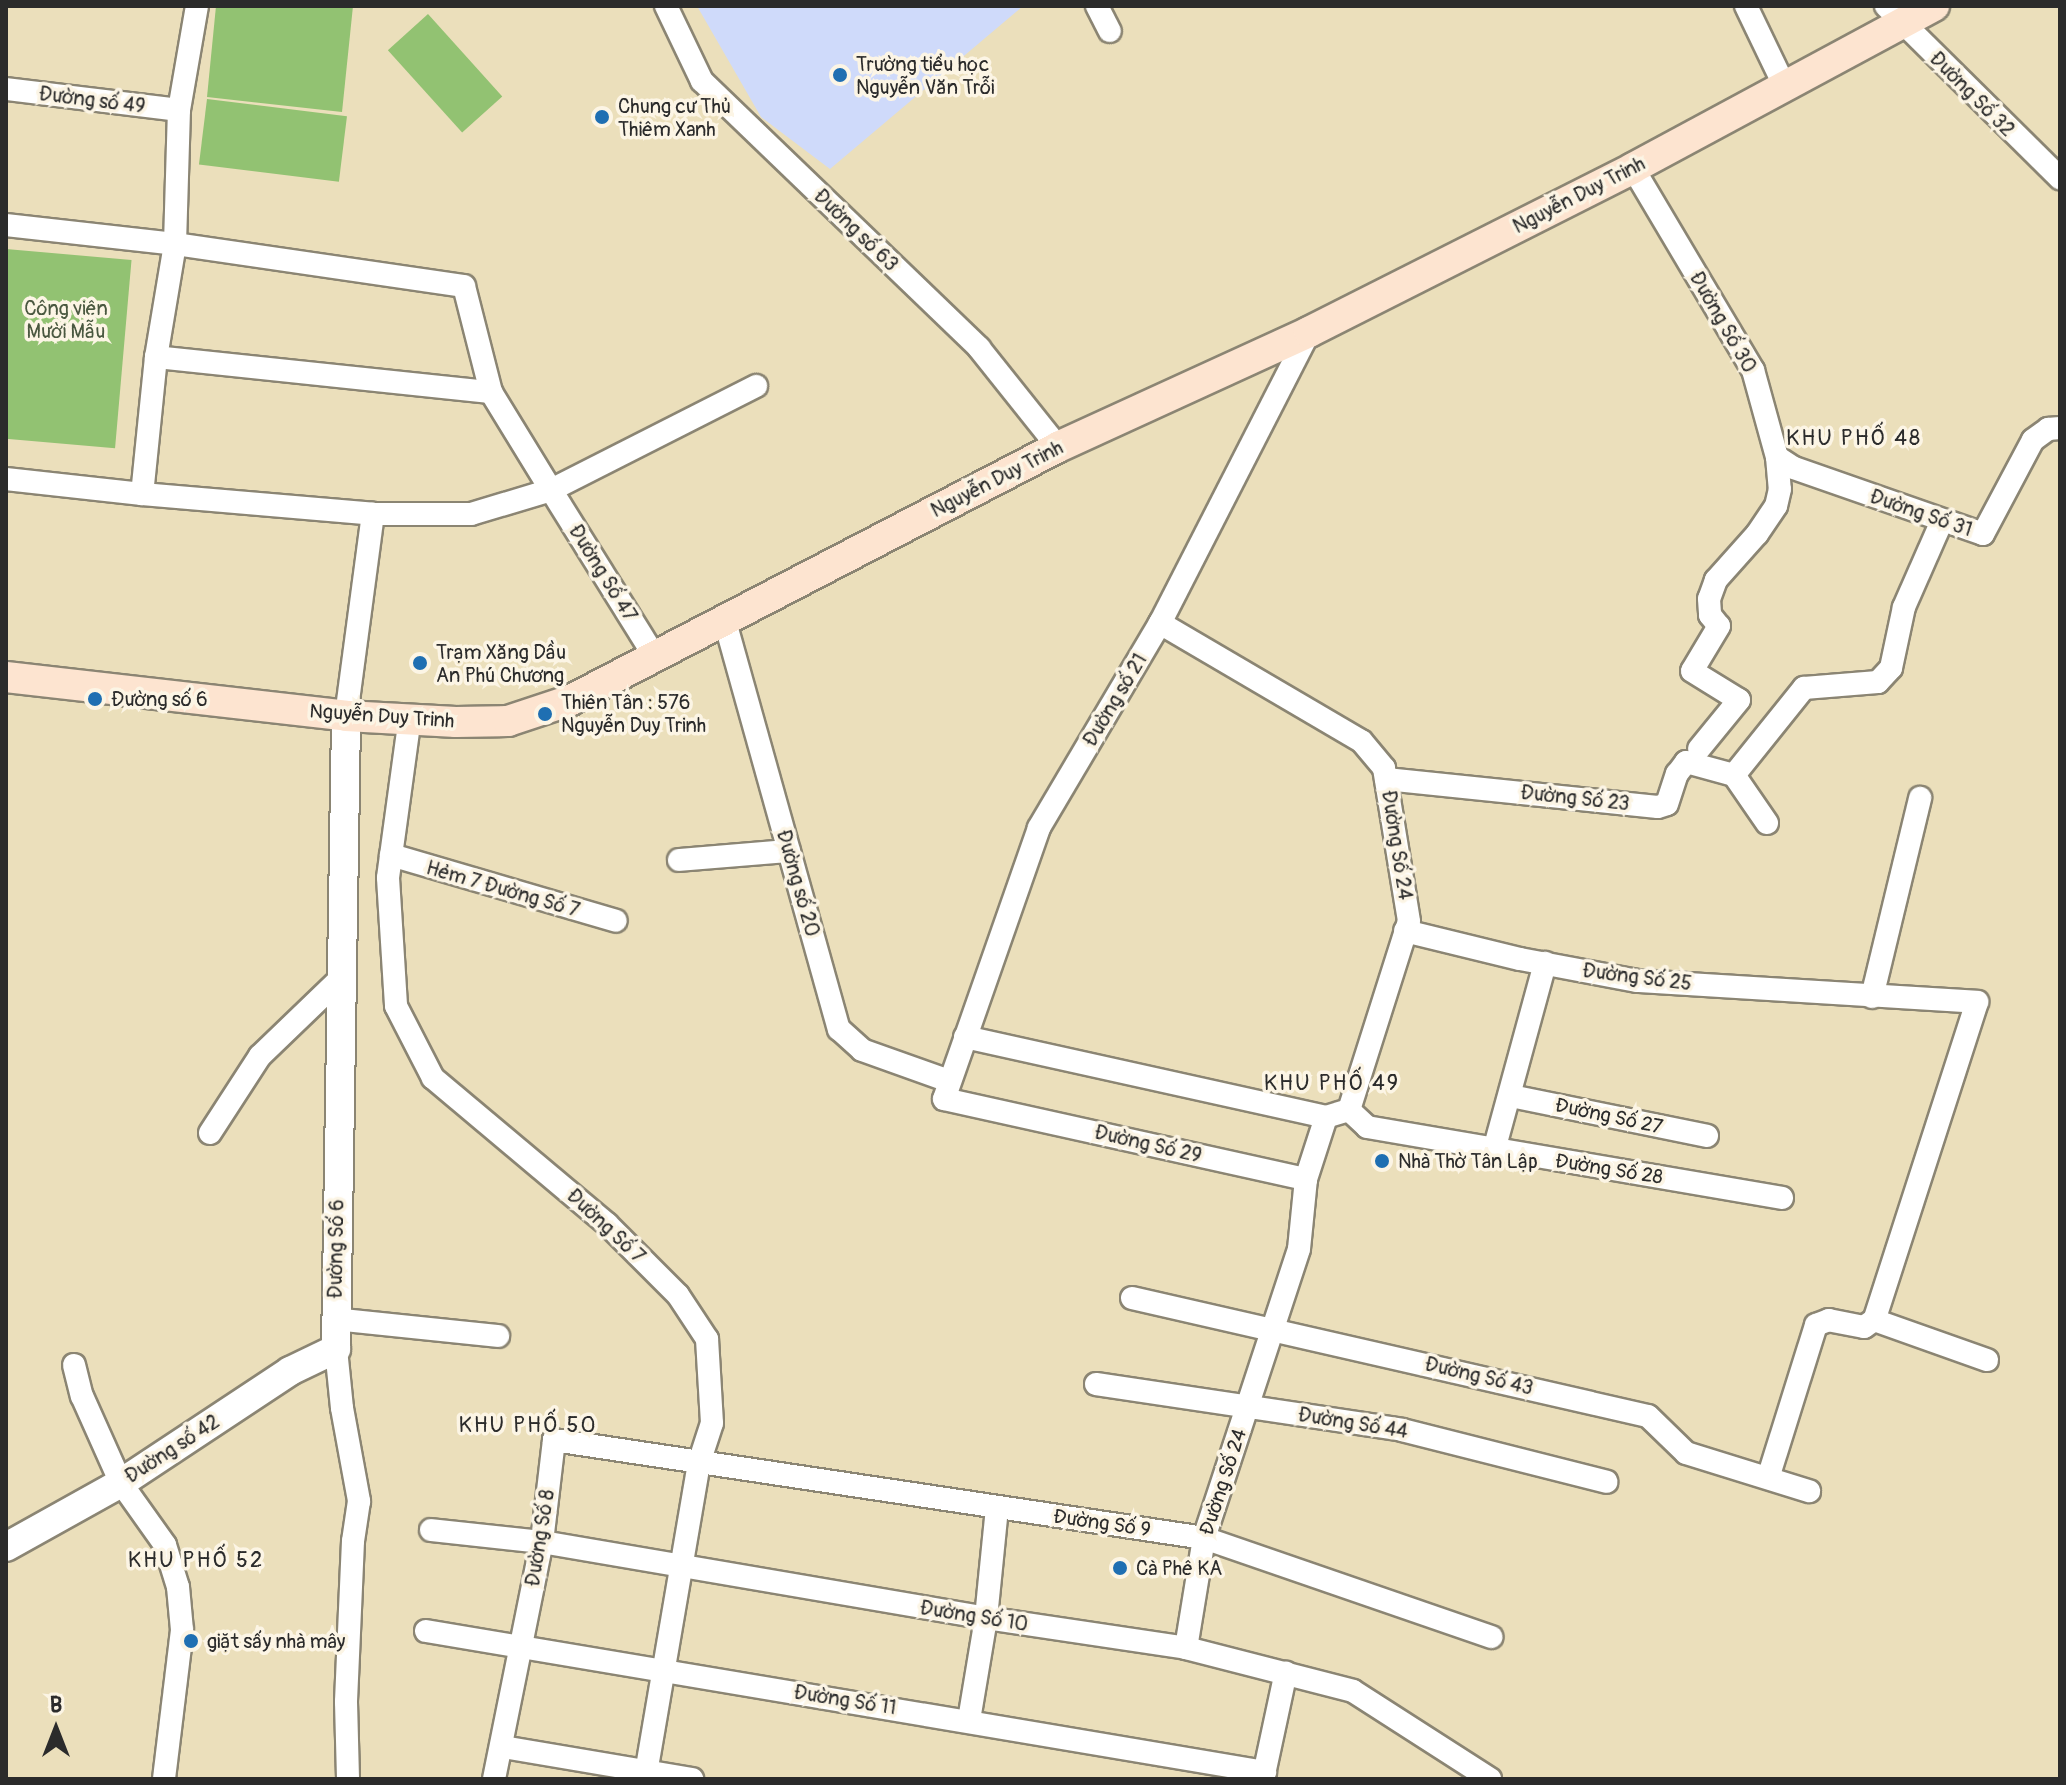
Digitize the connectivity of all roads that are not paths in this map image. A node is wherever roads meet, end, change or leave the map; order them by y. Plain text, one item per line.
1 (197, 6) edge
2 (666, 6) edge
3 (1097, 6) edge
4 (1746, 6) edge
5 (1934, 6) edge
6 (1894, 15) edge
7 (1110, 31) dead end
8 (1785, 87) junction
9 (6, 89) edge
10 (179, 110) junction
11 (1633, 168) junction
12 (2060, 178) edge
13 (6, 225) edge
14 (175, 244) junction
15 (1309, 332) junction
16 (156, 357) junction
17 (756, 386) dead end
18 (491, 392) junction
19 (2060, 428) edge
20 (1058, 447) junction
21 (1777, 457) junction
22 (6, 479) edge
23 (551, 490) junction
24 (142, 494) junction
25 (373, 514) junction
26 (1942, 521) junction
27 (724, 618) junction
28 (1160, 623) junction
29 (655, 657) junction
30 (6, 677) edge
31 (346, 716) junction
32 (410, 717) junction
33 (1699, 749) dead end
34 (1734, 775) junction
35 (1386, 779) junction
36 (1920, 798) dead end
37 (1767, 823) dead end
38 (789, 851) junction
39 (391, 855) junction
40 (679, 860) dead end
41 (616, 921) dead end
42 (1405, 931) junction
43 (1545, 963) junction
44 (343, 976) junction
45 (1872, 997) junction
46 (965, 1037) junction
47 (949, 1081) junction
48 (1511, 1096) junction
49 (1349, 1110) junction
50 (1326, 1117) junction
51 (210, 1133) dead end
52 (1707, 1136) dead end
53 (1494, 1150) junction
54 (1306, 1179) junction
55 (1782, 1198) dead end
56 (1132, 1298) dead end
57 (334, 1319) junction
58 (1874, 1320) junction
59 (1272, 1332) junction
60 (498, 1336) dead end
61 (336, 1349) junction
62 (1987, 1360) dead end
63 (74, 1365) dead end
64 (1096, 1384) dead end
65 (1248, 1406) junction
66 (699, 1463) junction
67 (1768, 1478) junction
68 (1607, 1482) dead end
69 (121, 1483) junction
70 (1809, 1491) dead end
71 (997, 1508) junction
72 (431, 1530) dead end
73 (1204, 1538) junction
74 (542, 1542) junction
75 (6, 1547) edge
76 (681, 1566) junction
77 (986, 1618) junction
78 (426, 1631) dead end
79 (1491, 1637) dead end
80 (520, 1647) junction
81 (1186, 1648) junction
82 (664, 1671) junction
83 (1286, 1672) junction
84 (969, 1720) junction
85 (503, 1747) junction
86 (645, 1776) edge
87 (1264, 1776) edge
88 (164, 1779) edge
89 (348, 1779) edge
90 (494, 1779) edge
91 (692, 1779) edge
92 (1490, 1779) edge

1 - 10 street
2 - 20 street, Đường số 63
3 - 7 street
4 - 8 street
5 - 6 main road, Nguyễn Duy Trinh
6 - 8 main road, Nguyễn Duy Trinh
6 - 12 street, Đường Số 32
8 - 11 main road, Nguyễn Duy Trinh
9 - 10 street, Đường số 49
10 - 14 street
11 - 15 main road, Nguyễn Duy Trinh
11 - 21 street, Đường Số 30
13 - 14 street
14 - 16 street
14 - 18 street, Đường Số 47
15 - 20 main road, Nguyễn Duy Trinh
15 - 28 street, Đường số 21
16 - 18 street
16 - 24 street
17 - 23 street
18 - 23 street, Đường Số 47
19 - 26 street, Đường Số 31
20 - 27 main road, Nguyễn Duy Trinh
21 - 26 street, Đường Số 31
21 - 33 street, Đường Số 30
22 - 24 street
23 - 25 street
23 - 29 street, Đường Số 47
24 - 25 street
25 - 31 street
26 - 34 street
27 - 29 main road, Nguyễn Duy Trinh
27 - 38 street, Đường số 20
28 - 35 street, Đường Số 24
28 - 46 street, Đường số 21
29 - 32 main road, Nguyễn Duy Trinh
30 - 31 main road, Nguyễn Duy Trinh
31 - 32 main road, Nguyễn Duy Trinh
31 - 44 street, Đường Số 6
32 - 39 street, Đường Số 7
34 - 35 street, Đường Số 23
34 - 37 street
35 - 42 street, Đường Số 24
36 - 45 street
38 - 40 street
38 - 47 street, Đường số 20
39 - 41 street, Hẻm 7 Đường Số 7
39 - 66 street, Đường Số 7
42 - 43 street, Đường Số 25
42 - 49 street, Đường Số 24
43 - 45 street, Đường Số 25
43 - 48 street
44 - 51 street
44 - 57 street, Đường Số 6
45 - 58 street, Đường Số 25
46 - 47 street, Đường số 21
46 - 50 street
47 - 54 street, Đường Số 29
48 - 52 street, Đường Số 27
48 - 53 street
49 - 50 street
49 - 53 street, Đường Số 28
50 - 54 street
53 - 55 street, Đường Số 28
54 - 59 street, Đường Số 24
56 - 59 street, Đường Số 43
57 - 60 street
57 - 61 street, Đường Số 6
58 - 62 street
58 - 67 street
59 - 65 street, Đường Số 24
59 - 67 street, Đường Số 43
61 - 69 street, Đường số 42
61 - 89 street, Đường Số 6
63 - 69 street
64 - 65 street, Đường Số 44
65 - 68 street, Đường Số 44
65 - 73 street, Đường Số 24
66 - 71 street, Đường Số 9
66 - 74 street, Đường Số 8
66 - 76 street, Đường Số 7
67 - 70 street, Đường Số 43
69 - 75 street, Đường số 42
69 - 88 street
71 - 73 street, Đường Số 9
71 - 77 street
72 - 74 street, Đường Số 10
73 - 79 street, Đường Số 9
73 - 81 street, Đường Số 24
74 - 76 street, Đường Số 10
74 - 80 street, Đường Số 8
76 - 77 street, Đường Số 10
76 - 82 street, Đường Số 7
77 - 81 street, Đường Số 10
77 - 84 street
78 - 80 street, Đường Số 11
80 - 82 street, Đường Số 11
80 - 85 street, Đường Số 8
81 - 83 street, Đường Số 10
82 - 84 street, Đường Số 11
82 - 86 street, Đường Số 7
83 - 87 street
83 - 92 street, Đường Số 10
84 - 87 street, Đường Số 11
85 - 86 street
85 - 90 street, Đường Số 8
86 - 91 street

